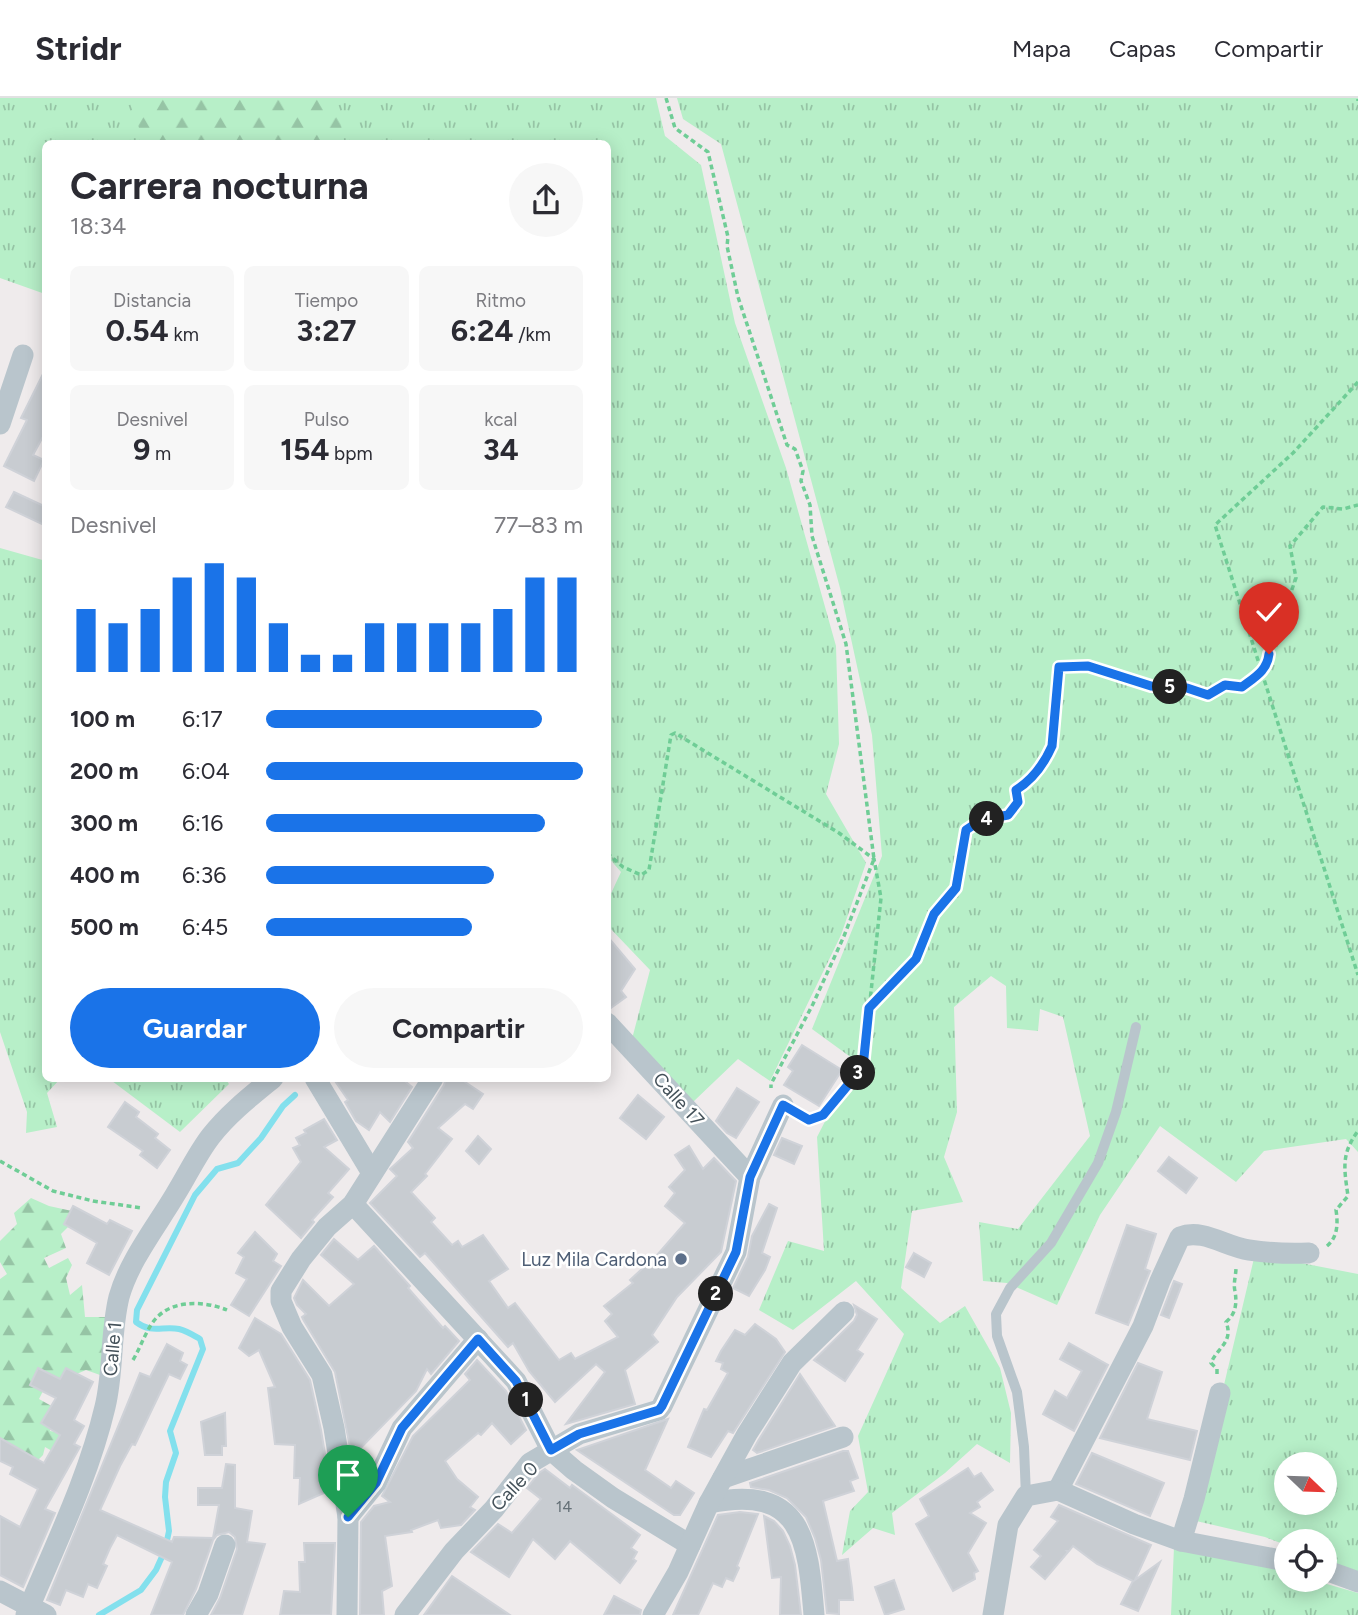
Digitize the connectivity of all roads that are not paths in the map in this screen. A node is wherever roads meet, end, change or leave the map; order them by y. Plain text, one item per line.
1 (23, 355) dead end
2 (0, 424) edge
3 (611, 1027) edge
4 (1136, 1027) dead end
5 (268, 1082) edge
6 (317, 1082) edge
7 (430, 1082) edge
8 (783, 1105) road end
9 (372, 1173) junction
10 (750, 1177) junction
11 (353, 1204) junction
12 (1309, 1253) road end
13 (844, 1312) dead end
14 (478, 1339) junction
15 (1220, 1393) road end
16 (843, 1437) dead end
17 (551, 1450) junction
18 (723, 1478) junction
19 (1058, 1490) junction
20 (1026, 1496) junction
21 (709, 1503) junction
22 (348, 1517) junction
23 (1181, 1541) junction
24 (225, 1545) dead end
25 (690, 1545) junction
26 (1274, 1559) edge
27 (1337, 1574) edge
28 (1358, 1582) edge
29 (0, 1591) edge
30 (34, 1612) edge
31 (196, 1615) edge
32 (347, 1615) edge
33 (405, 1615) edge
34 (653, 1615) edge
35 (814, 1615) edge
36 (993, 1615) edge

1 - 2 street
3 - 10 street, Calle 17
4 - 20 lane
5 - 30 street, Calle 1
6 - 9 street
7 - 9 street
8 - 10 street, Calle 0
9 - 11 street
10 - 17 street, Calle 0
11 - 14 street
11 - 22 street
12 - 19 street
13 - 18 street
14 - 17 street
14 - 22 street
15 - 23 street
16 - 18 street
17 - 25 street
17 - 33 street, Calle 0
18 - 21 street
19 - 20 street
19 - 23 street
20 - 36 street
21 - 25 street
21 - 35 street
22 - 32 street
23 - 26 street
24 - 31 street
25 - 34 street
27 - 28 street
29 - 30 street

